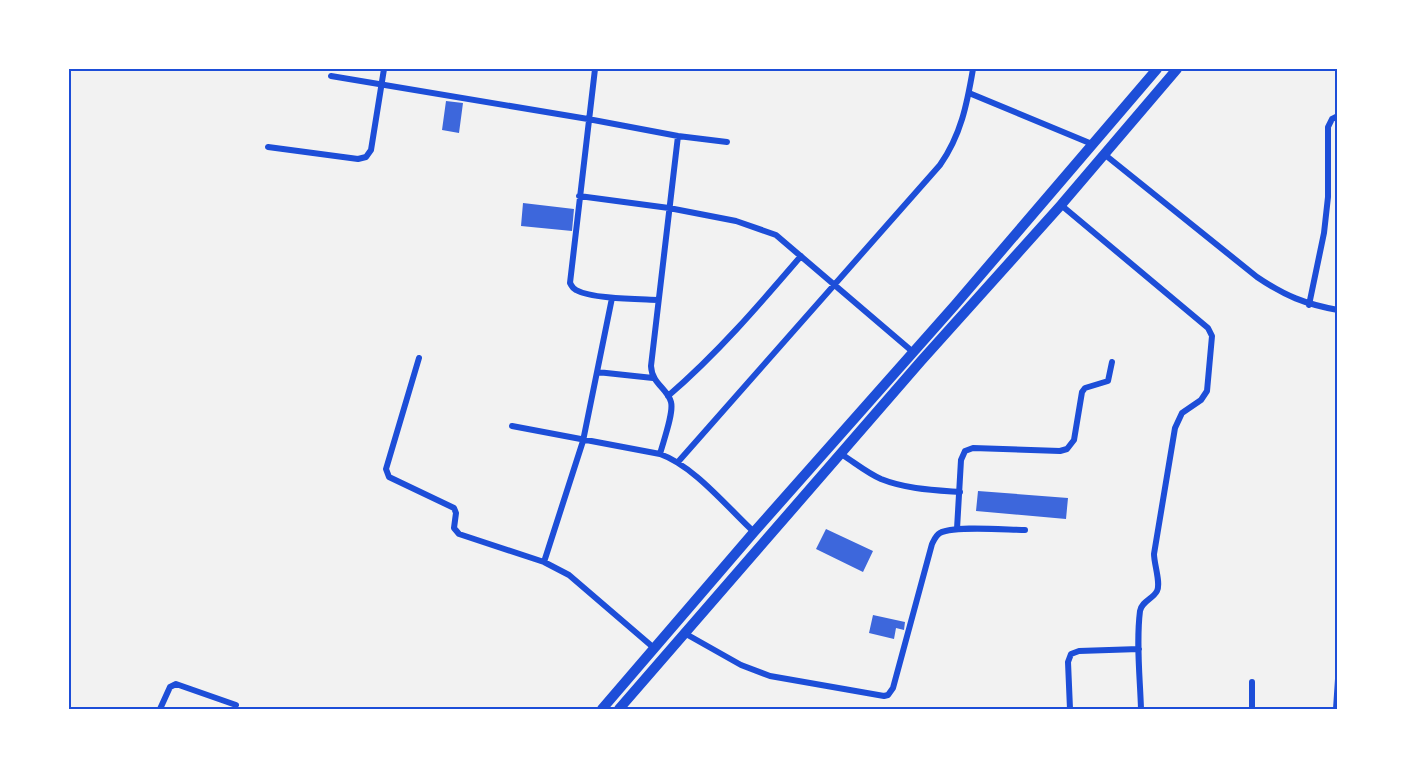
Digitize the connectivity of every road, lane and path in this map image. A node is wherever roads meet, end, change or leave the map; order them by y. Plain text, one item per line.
1 (384, 69) edge
2 (595, 69) edge
3 (974, 69) edge
4 (1157, 69) edge
5 (1177, 69) edge
6 (331, 76) dead end
7 (381, 85) junction
8 (969, 93) junction
9 (1338, 116) edge
10 (588, 119) junction
11 (678, 136) junction
12 (727, 142) dead end
13 (1092, 144) junction
14 (268, 147) dead end
15 (1104, 154) junction
16 (579, 196) junction
17 (1060, 206) junction
18 (669, 208) junction
19 (801, 256) junction
20 (834, 285) junction
21 (612, 298) junction
22 (658, 300) junction
23 (1308, 305) junction
24 (1338, 310) edge
25 (913, 352) junction
26 (418, 358) dead end
27 (1112, 362) dead end
28 (597, 372) junction
29 (653, 378) junction
30 (668, 396) junction
31 (512, 426) dead end
32 (583, 441) junction
33 (660, 454) junction
34 (841, 454) junction
35 (678, 462) junction
36 (960, 492) junction
37 (957, 530) junction
38 (1025, 530) dead end
39 (754, 532) junction
40 (544, 562) junction
41 (686, 634) junction
42 (654, 648) junction
43 (1139, 649) junction
44 (1338, 679) edge
45 (1252, 682) dead end
46 (236, 705) dead end
47 (625, 708) edge
48 (160, 709) edge
49 (602, 709) edge
50 (1070, 709) edge
51 (1141, 709) edge
52 (1252, 709) edge
53 (1336, 709) edge

1 - 7 street
2 - 10 street
3 - 8 street
4 - 13 highway
5 - 15 highway
6 - 7 street
7 - 10 street
7 - 14 street
8 - 13 street
8 - 20 street
9 - 23 street
10 - 11 street
10 - 16 street
11 - 12 street
11 - 18 street
13 - 25 highway
15 - 17 highway
15 - 23 street
16 - 18 street
16 - 21 street
17 - 34 highway
17 - 43 street
18 - 19 street
18 - 22 street
19 - 20 street
19 - 30 street
20 - 25 street
20 - 35 street
21 - 22 street
21 - 28 street
22 - 29 street
23 - 24 street
25 - 39 highway
26 - 40 street
27 - 36 street
28 - 29 street
28 - 32 street
29 - 30 street
30 - 33 street
31 - 32 street
32 - 33 street
32 - 40 street
33 - 35 street
34 - 36 street
34 - 41 highway
35 - 39 street
36 - 37 street
37 - 38 street
37 - 41 street
39 - 42 highway
40 - 42 street
41 - 47 highway
42 - 49 highway
43 - 50 street
43 - 51 street
44 - 53 street
45 - 52 street
46 - 48 street

